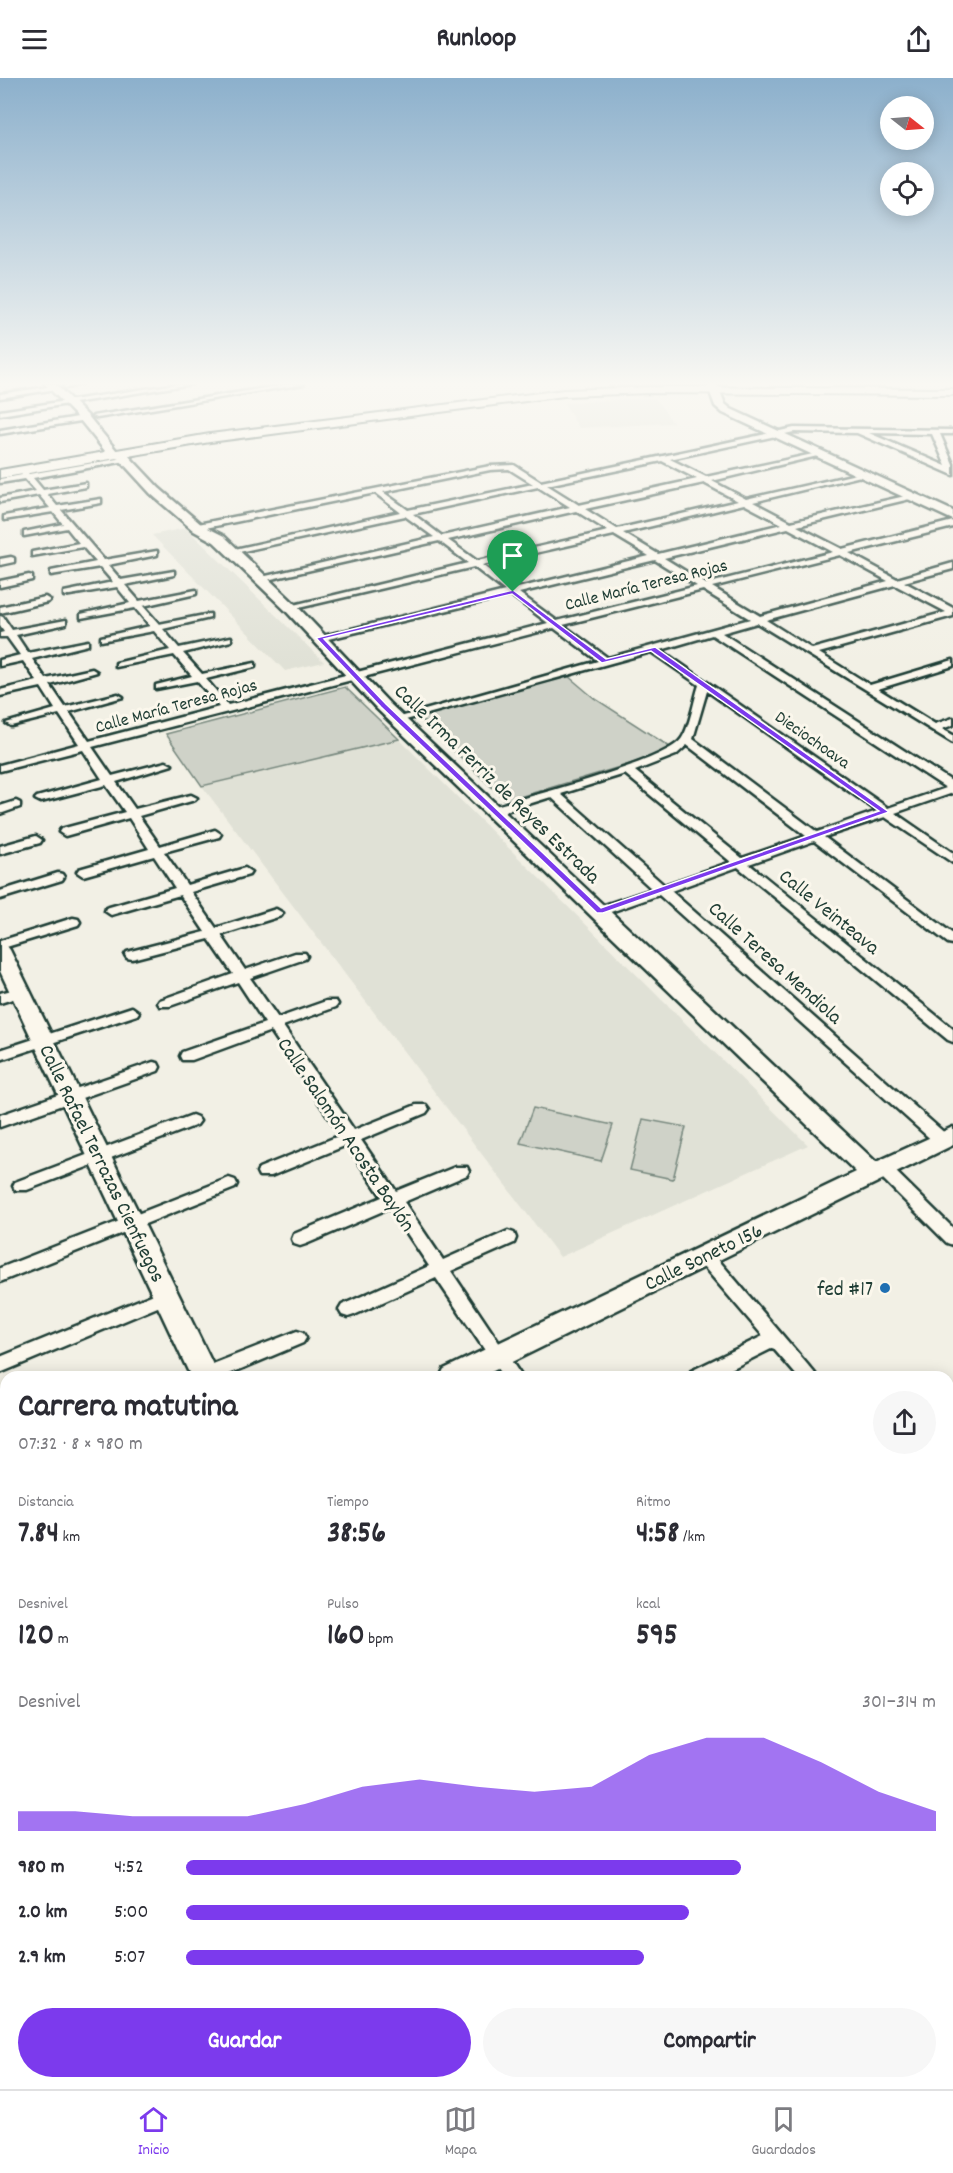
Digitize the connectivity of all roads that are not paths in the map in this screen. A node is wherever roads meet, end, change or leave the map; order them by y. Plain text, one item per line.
1 (28, 478) edge
2 (144, 478) edge
3 (443, 478) edge
4 (531, 478) edge
5 (573, 478) edge
6 (701, 478) edge
7 (715, 478) edge
8 (848, 478) edge
9 (873, 478) edge
10 (883, 478) edge
11 (705, 480) junction
12 (542, 484) junction
13 (83, 485) dead end
14 (377, 491) junction
15 (41, 492) junction
16 (911, 496) junction
17 (0, 500) edge
18 (98, 501) dead end
19 (746, 501) junction
20 (580, 508) junction
21 (54, 509) junction
22 (953, 509) edge
23 (407, 514) junction
24 (953, 516) edge
25 (7, 518) dead end
26 (953, 524) edge
27 (69, 525) junction
28 (790, 525) junction
29 (196, 527) junction
30 (618, 531) junction
31 (27, 534) dead end
32 (440, 538) junction
33 (85, 544) junction
34 (230, 551) junction
35 (154, 552) dead end
36 (841, 552) junction
37 (35, 554) dead end
38 (659, 557) junction
39 (10, 560) dead end
40 (0, 562) edge
41 (102, 564) junction
42 (476, 564) junction
43 (953, 566) edge
44 (54, 573) dead end
45 (171, 573) dead end
46 (29, 578) dead end
47 (258, 579) junction
48 (896, 582) junction
49 (0, 584) edge
50 (119, 584) junction
51 (706, 586) junction
52 (192, 592) dead end
53 (513, 592) junction
54 (68, 594) dead end
55 (45, 600) dead end
56 (136, 604) junction
57 (290, 608) junction
58 (0, 610) edge
59 (953, 613) edge
60 (84, 616) dead end
61 (207, 616) dead end
62 (0, 619) edge
63 (759, 619) junction
64 (63, 622) dead end
65 (555, 624) junction
66 (156, 627) junction
67 (714, 632) junction
68 (5, 634) edge
69 (320, 638) junction
70 (104, 639) dead end
71 (228, 639) dead end
72 (85, 644) dead end
73 (652, 648) junction
74 (177, 652) junction
75 (811, 652) junction
76 (26, 658) junction
77 (604, 661) junction
78 (0, 663) edge
79 (953, 663) edge
80 (120, 665) dead end
81 (251, 665) dead end
82 (92, 672) dead end
83 (354, 675) junction
84 (199, 678) junction
85 (44, 683) junction
86 (704, 685) junction
87 (160, 687) dead end
88 (870, 688) junction
89 (0, 693) edge
90 (118, 697) dead end
91 (226, 709) junction
92 (62, 710) junction
93 (398, 719) junction
94 (953, 722) edge
95 (11, 723) dead end
96 (934, 728) junction
97 (687, 740) junction
98 (953, 740) edge
99 (85, 746) junction
100 (166, 765) dead end
101 (0, 768) edge
102 (627, 770) junction
103 (108, 781) junction
104 (953, 788) edge
105 (553, 793) junction
106 (191, 798) dead end
107 (41, 799) dead end
108 (16, 805) dead end
109 (0, 810) edge
110 (494, 811) junction
111 (885, 812) junction
112 (131, 814) junction
113 (65, 832) dead end
114 (215, 834) dead end
115 (814, 836) junction
116 (36, 840) dead end
117 (0, 850) edge
118 (154, 850) junction
119 (953, 859) edge
120 (739, 861) junction
121 (82, 872) dead end
122 (245, 872) dead end
123 (58, 877) dead end
124 (662, 888) junction
125 (183, 891) junction
126 (0, 895) edge
127 (111, 911) dead end
128 (600, 911) junction
129 (276, 913) dead end
130 (73, 922) dead end
131 (212, 934) junction
132 (953, 940) edge
133 (0, 947) edge
134 (132, 955) dead end
135 (300, 956) dead end
136 (240, 976) junction
137 (10, 995) edge
138 (165, 1003) dead end
139 (331, 1004) dead end
140 (132, 1012) dead end
141 (274, 1024) junction
142 (953, 1037) edge
143 (44, 1041) junction
144 (0, 1055) edge
145 (188, 1056) dead end
146 (153, 1067) dead end
147 (71, 1097) junction
148 (421, 1109) dead end
149 (0, 1121) edge
150 (192, 1121) dead end
151 (350, 1138) junction
152 (947, 1138) edge
153 (99, 1157) junction
154 (460, 1171) dead end
155 (877, 1171) junction
156 (265, 1172) dead end
157 (229, 1184) dead end
158 (21, 1186) dead end
159 (391, 1199) junction
160 (132, 1224) junction
161 (508, 1238) dead end
162 (953, 1238) edge
163 (300, 1239) dead end
164 (704, 1255) junction
165 (438, 1268) junction
166 (0, 1275) edge
167 (166, 1296) junction
168 (348, 1310) dead end
169 (297, 1338) dead end
170 (775, 1338) junction
171 (498, 1355) junction
172 (0, 1365) edge
173 (201, 1371) edge
174 (218, 1371) edge
175 (466, 1371) edge
176 (509, 1371) edge
177 (710, 1371) edge
178 (804, 1371) edge

1 - 15 street
2 - 29 street, Calle Irma Ferriz de Reyes Estrada
3 - 14 street
4 - 12 street
5 - 12 street
6 - 11 street
7 - 11 street
8 - 19 street
9 - 16 street
10 - 22 street
11 - 19 street
11 - 20 street
12 - 20 street
12 - 23 street
13 - 15 street
14 - 23 street
14 - 29 street
15 - 17 street
15 - 21 street
16 - 24 street
16 - 28 street
18 - 21 street
19 - 28 street
19 - 30 street
20 - 30 street
20 - 32 street
21 - 25 street
21 - 27 street
23 - 32 street
23 - 34 street
26 - 36 street, Calle María Teresa Rojas
27 - 31 street
27 - 33 street
28 - 36 street
28 - 38 street
29 - 34 street, Calle Irma Ferriz de Reyes Estrada
30 - 38 street
30 - 42 street
32 - 42 street
32 - 47 street
33 - 37 street
33 - 41 street
34 - 47 street, Calle Irma Ferriz de Reyes Estrada
35 - 41 street
36 - 48 street
36 - 51 street, Calle María Teresa Rojas
38 - 51 street
38 - 53 street
39 - 40 street
41 - 44 street
41 - 50 street
42 - 53 street
42 - 57 street
43 - 48 street
45 - 50 street
46 - 49 street
47 - 57 street, Calle Irma Ferriz de Reyes Estrada
48 - 59 street
48 - 63 street
50 - 54 street
50 - 56 street
51 - 63 street
51 - 65 street, Calle María Teresa Rojas
52 - 56 street
53 - 65 street
53 - 69 street
55 - 58 street
56 - 60 street
56 - 66 street
57 - 69 street, Calle Irma Ferriz de Reyes Estrada
59 - 75 street
61 - 66 street
62 - 68 street, Calle Salomón Acosta Baylón
63 - 67 street
63 - 75 street
64 - 68 street
65 - 77 street
65 - 83 street, Calle María Teresa Rojas
66 - 70 street
66 - 74 street
67 - 73 street
67 - 104 street
68 - 76 street, Calle Salomón Acosta Baylón
69 - 83 street, Calle Irma Ferriz de Reyes Estrada
71 - 74 street
72 - 76 street
73 - 77 street
73 - 86 street, Dieciochoava
74 - 80 street
74 - 84 street
75 - 88 street
76 - 78 street
76 - 85 street, Calle Salomón Acosta Baylón
77 - 93 street
79 - 88 street
81 - 84 street
82 - 85 street
83 - 91 street, Calle María Teresa Rojas
83 - 93 street, Calle Irma Ferriz de Reyes Estrada
84 - 87 street
84 - 91 street
85 - 89 street
85 - 92 street, Calle Salomón Acosta Baylón
86 - 97 street
86 - 111 street, Dieciochoava
88 - 96 street
90 - 92 street
91 - 99 street, Calle María Teresa Rojas
92 - 95 street
92 - 99 street, Calle Salomón Acosta Baylón
93 - 110 street, Calle Irma Ferriz de Reyes Estrada
94 - 96 street
96 - 98 street
97 - 102 street, Calle Irma Ferriz de Reyes Estrada
97 - 115 street
99 - 101 street, Calle María Teresa Rojas
99 - 103 street, Calle Salomón Acosta Baylón
100 - 103 street
102 - 105 street, Calle Irma Ferriz de Reyes Estrada
102 - 120 street, Calle Veinteava
103 - 107 street
103 - 112 street, Calle Salomón Acosta Baylón
104 - 111 street
105 - 110 street, Calle Irma Ferriz de Reyes Estrada
105 - 124 street, Calle Teresa Mendiola
106 - 112 street
108 - 109 street
110 - 128 street, Calle Irma Ferriz de Reyes Estrada
111 - 115 street
111 - 119 street, Dieciochoava
112 - 113 street
112 - 118 street, Calle Salomón Acosta Baylón
114 - 118 street
115 - 120 street
115 - 132 street
116 - 117 street
118 - 121 street
118 - 125 street, Calle Salomón Acosta Baylón
120 - 124 street
120 - 142 street, Calle Veinteava
122 - 125 street
123 - 126 street
124 - 128 street
124 - 152 street, Calle Teresa Mendiola
125 - 127 street
125 - 131 street, Calle Salomón Acosta Baylón
128 - 155 street, Calle Irma Ferriz de Reyes Estrada
129 - 131 street
130 - 133 street
131 - 134 street
131 - 136 street, Calle Salomón Acosta Baylón
133 - 137 street, Calle Rafael Terrazas Cienfuegos
135 - 136 street
136 - 138 street
136 - 141 street, Calle Salomón Acosta Baylón
137 - 143 street, Calle Rafael Terrazas Cienfuegos
139 - 141 street
140 - 143 street
141 - 145 street
141 - 151 street, Calle Salomón Acosta Baylón
143 - 144 street
143 - 147 street, Calle Rafael Terrazas Cienfuegos
146 - 147 street
147 - 149 street
147 - 153 street, Calle Rafael Terrazas Cienfuegos
148 - 151 street
150 - 153 street
151 - 156 street
151 - 159 street, Calle Salomón Acosta Baylón
152 - 155 street, Calle Soneto 156
153 - 158 street
153 - 160 street, Calle Rafael Terrazas Cienfuegos
154 - 159 street
155 - 162 street
155 - 164 street, Calle Soneto 156
157 - 160 street
159 - 163 street
159 - 165 street, Calle Salomón Acosta Baylón
160 - 166 street
160 - 167 street, Calle Rafael Terrazas Cienfuegos
161 - 165 street
164 - 170 street
164 - 171 street, Calle Soneto 156
165 - 168 street
165 - 171 street, Calle Salomón Acosta Baylón
167 - 172 street
167 - 173 street, Calle Rafael Terrazas Cienfuegos
169 - 174 street
170 - 177 street
170 - 178 street
171 - 175 street, Calle Soneto 156
171 - 176 street, Calle Salomón Acosta Baylón

